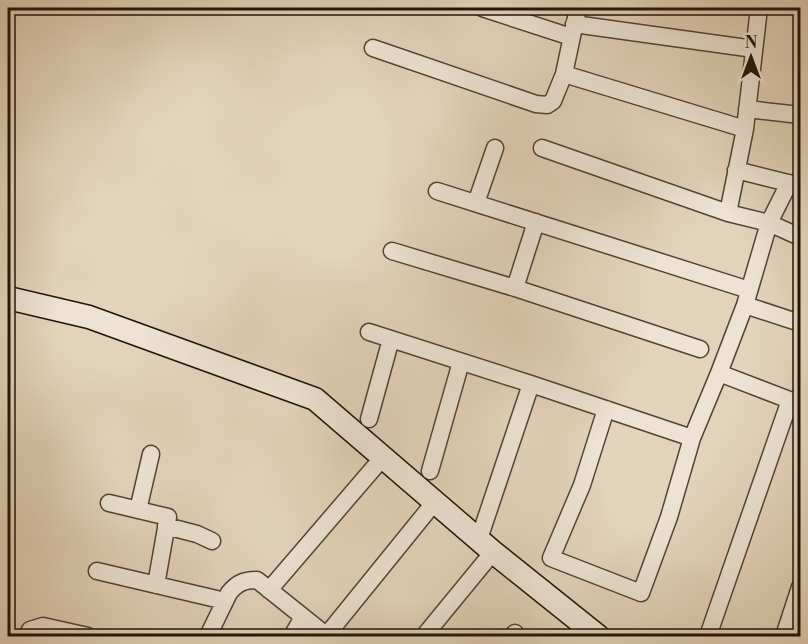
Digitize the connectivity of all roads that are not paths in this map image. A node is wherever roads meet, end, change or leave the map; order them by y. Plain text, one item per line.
1 (482, 8) edge
2 (759, 8) edge
3 (574, 23) edge
4 (373, 48) dead end
5 (754, 49) junction
6 (564, 74) junction
7 (747, 109) junction
8 (801, 115) edge
9 (745, 129) junction
10 (495, 148) dead end
11 (542, 148) dead end
12 (736, 170) junction
13 (795, 185) edge
14 (437, 191) dead end
15 (476, 203) junction
16 (728, 213) junction
17 (536, 222) junction
18 (769, 223) junction
19 (801, 237) edge
20 (392, 251) dead end
21 (515, 288) junction
22 (747, 297) junction
23 (8, 298) edge
24 (801, 323) edge
25 (369, 332) dead end
26 (391, 339) junction
27 (700, 349) dead end
28 (461, 362) junction
29 (719, 373) junction
30 (531, 384) junction
31 (795, 402) edge
32 (606, 409) junction
33 (369, 419) dead end
34 (692, 438) junction
35 (150, 454) dead end
36 (378, 463) dead end
37 (430, 471) dead end
38 (110, 503) dead end
39 (429, 509) dead end
40 (138, 510) junction
41 (166, 526) junction
42 (212, 542) dead end
43 (486, 545) junction
44 (97, 572) dead end
45 (156, 585) junction
46 (801, 587) edge
47 (269, 590) junction
48 (225, 601) junction
49 (303, 617) junction
50 (27, 636) edge
51 (88, 636) edge
52 (208, 636) edge
53 (292, 636) edge
54 (327, 636) edge
55 (424, 636) edge
56 (598, 636) edge
57 (708, 636) edge
58 (784, 636) edge

1 - 3 street
2 - 5 street
3 - 5 street
3 - 6 street
4 - 6 street
5 - 7 street
6 - 9 street
7 - 8 street
7 - 9 street
9 - 12 street
10 - 15 street
11 - 16 street
12 - 13 street
12 - 16 street
13 - 18 street
14 - 15 street
15 - 17 street
16 - 18 street
17 - 21 street
17 - 22 street
18 - 19 street
18 - 22 street
20 - 21 street
21 - 27 street
22 - 24 street
22 - 29 street
23 - 43 street
25 - 26 street
26 - 28 street
26 - 33 street
28 - 30 street
28 - 37 street
29 - 31 street
29 - 34 street
30 - 32 street
30 - 43 street
31 - 57 street
32 - 34 street
32 - 34 street
35 - 40 street
36 - 47 street
38 - 40 street
39 - 54 street
40 - 41 street
41 - 42 street
41 - 45 street
43 - 55 street
43 - 56 street
44 - 45 street
45 - 48 street
46 - 58 street
47 - 48 street
47 - 49 street
48 - 52 street
49 - 53 street
49 - 54 street
50 - 51 street

